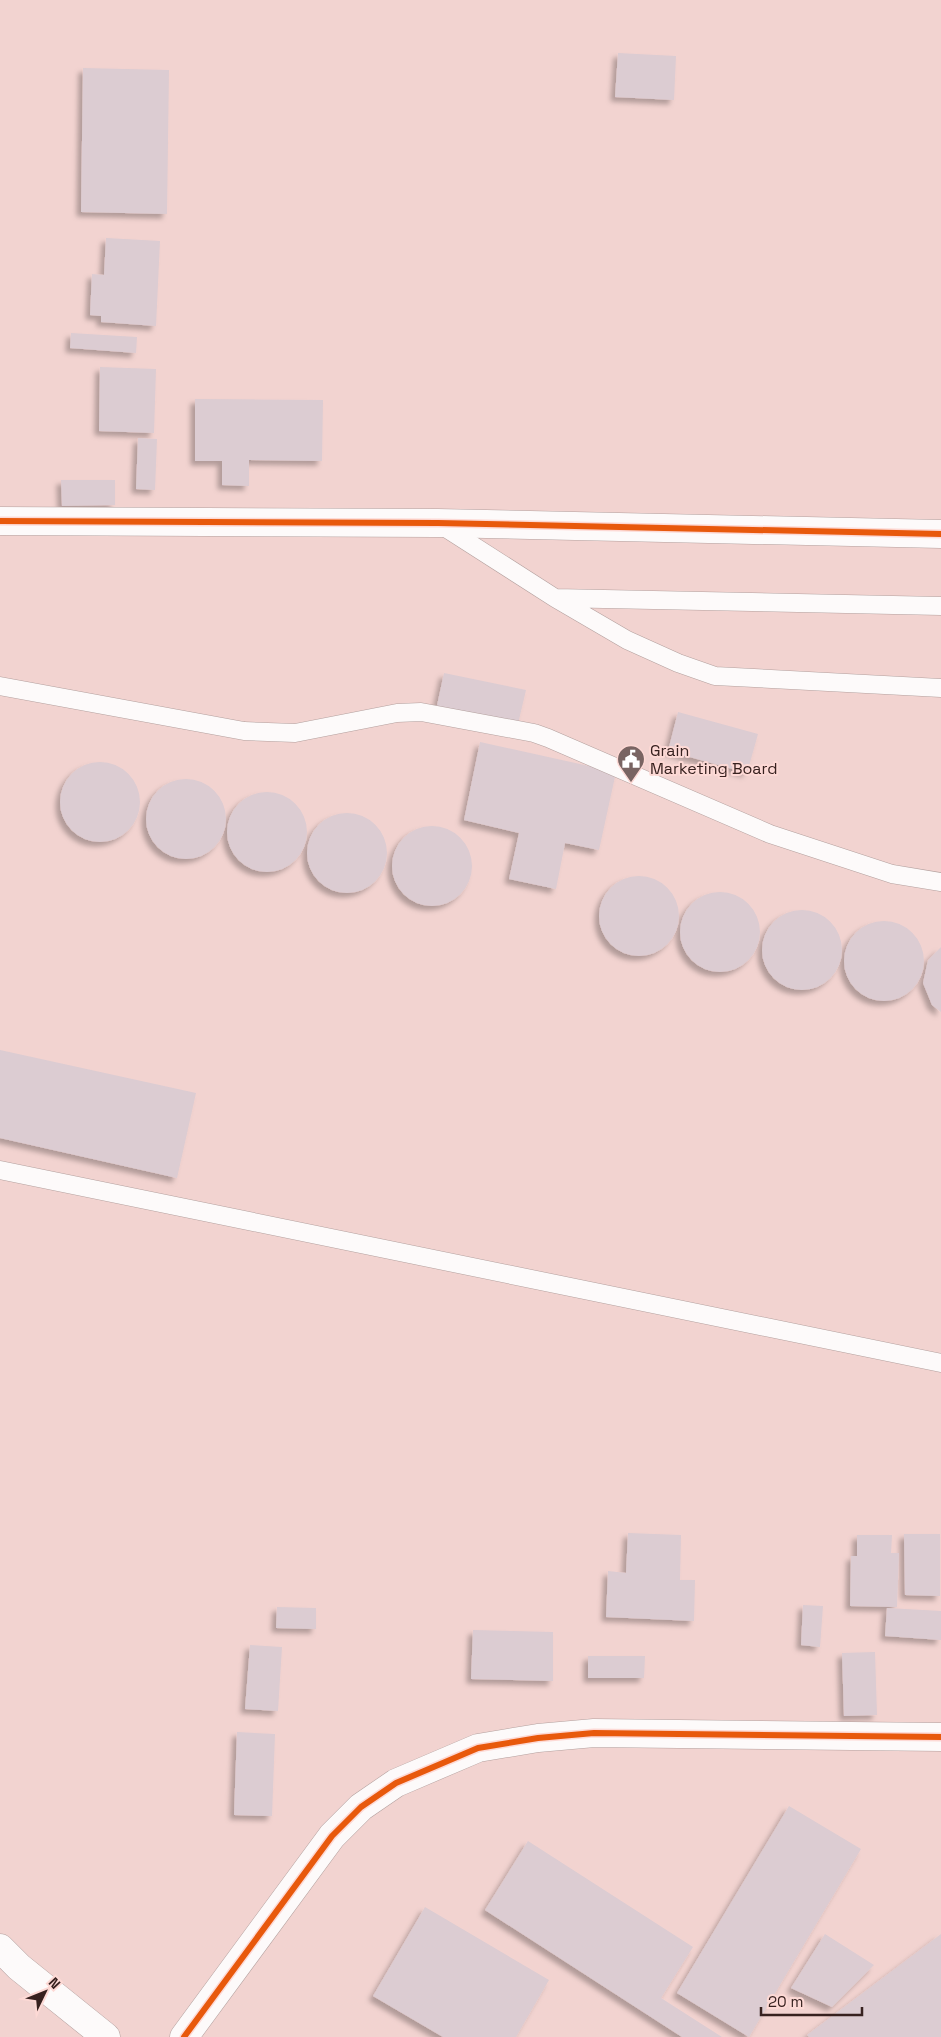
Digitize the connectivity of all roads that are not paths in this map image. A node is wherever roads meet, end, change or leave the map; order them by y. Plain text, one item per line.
1 (0, 521) edge
2 (438, 523) junction
3 (941, 534) edge
4 (555, 598) junction
5 (941, 606) edge
6 (0, 686) edge
7 (941, 688) edge
8 (941, 882) edge
9 (0, 1170) edge
10 (941, 1363) edge
11 (941, 1737) edge
12 (0, 1948) edge
13 (106, 2037) edge
14 (184, 2037) edge

1 - 2 street
2 - 3 street
2 - 4 lane
4 - 5 lane
4 - 7 lane
6 - 8 lane
9 - 10 lane
11 - 14 street
12 - 13 street

